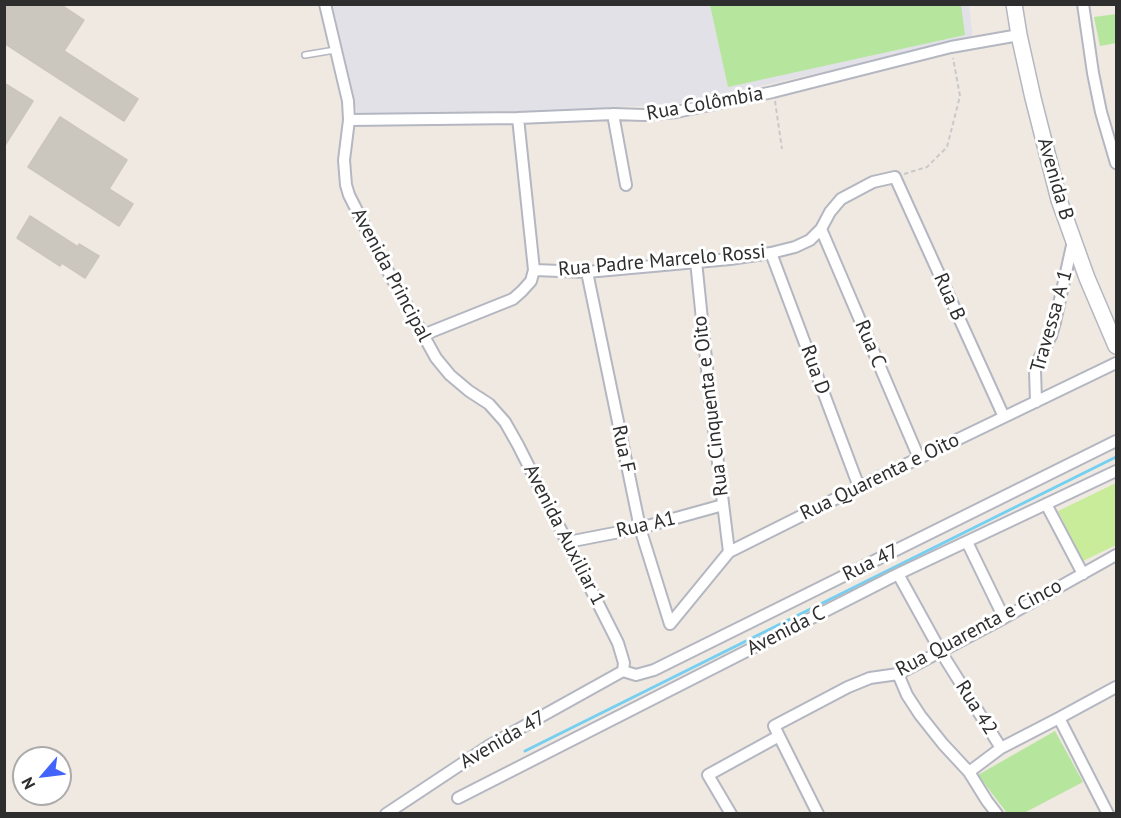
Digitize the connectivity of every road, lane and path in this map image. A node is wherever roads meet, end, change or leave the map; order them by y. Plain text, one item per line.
1 (325, 4) edge
2 (1014, 4) edge
3 (1083, 4) edge
4 (1019, 35) junction
5 (951, 47) junction
6 (335, 50) junction
7 (305, 55) dead end
8 (773, 92) junction
9 (613, 114) junction
10 (518, 118) junction
11 (349, 120) junction
12 (783, 149) dead end
13 (1116, 163) edge
14 (896, 177) junction
15 (626, 185) dead end
16 (821, 229) junction
17 (1073, 240) junction
18 (771, 253) junction
19 (696, 261) junction
20 (534, 270) junction
21 (587, 272) junction
22 (423, 334) junction
23 (1116, 346) edge
24 (1116, 363) edge
25 (1036, 402) junction
26 (489, 404) joint
27 (1004, 417) junction
28 (1116, 441) edge
29 (919, 458) junction
30 (1116, 471) edge
31 (858, 487) junction
32 (1046, 504) junction
33 (723, 505) junction
34 (640, 528) junction
35 (568, 542) junction
36 (967, 542) junction
37 (729, 552) junction
38 (1116, 555) edge
39 (898, 574) junction
40 (1083, 574) junction
41 (1004, 618) junction
42 (670, 624) joint
43 (941, 652) junction
44 (623, 672) junction
45 (897, 674) junction
46 (1116, 687) edge
47 (1059, 718) junction
48 (777, 731) junction
49 (1001, 748) junction
50 (969, 772) junction
51 (458, 798) dead end
52 (386, 813) edge
53 (731, 813) edge
54 (818, 813) edge
55 (997, 813) edge
56 (1108, 813) edge

1 - 6 street
2 - 4 street, Avenida B
3 - 13 street
4 - 5 street, Rua Colômbia
4 - 17 street, Avenida B
5 - 8 street, Rua Colômbia
5 - 14 path
6 - 7 lane
6 - 11 street, Avenida Principal
8 - 9 street, Rua Colômbia
8 - 12 path
9 - 10 street, Rua Colômbia
9 - 15 street
10 - 11 street, Rua Colômbia
10 - 20 street
11 - 22 street, Avenida Principal
14 - 16 street, Rua Padre Marcelo Rossi
14 - 27 street, Rua B
16 - 18 street, Rua Padre Marcelo Rossi
16 - 29 street, Rua C
17 - 23 street, Avenida B
17 - 25 street, Travessa A 1
18 - 19 street, Rua Padre Marcelo Rossi
18 - 31 street, Rua D
19 - 21 street, Rua Padre Marcelo Rossi
19 - 33 street, Rua Cinquenta e Oito
20 - 21 street, Rua Padre Marcelo Rossi
20 - 22 street, Rua Padre Marcelo Rossi
21 - 34 street, Rua F
22 - 26 street, Avenida Principal
24 - 25 street, Rua Quarenta e Oito
25 - 27 street, Rua Quarenta e Oito
26 - 35 street, Avenida Auxiliar 1
27 - 29 street, Rua Quarenta e Oito
28 - 44 street, Rua 47
29 - 31 street, Rua Quarenta e Oito
30 - 32 street, Avenida C
31 - 37 street, Rua Quarenta e Oito
32 - 36 street, Avenida C
32 - 40 street
33 - 34 street, Rua A1
33 - 37 street, Rua Cinquenta e Oito
34 - 35 street, Rua A1
34 - 42 street, Rua F
35 - 44 street, Avenida Auxiliar 1
36 - 39 street, Avenida C
36 - 41 street
37 - 42 street, Rua Quarenta e Oito
38 - 40 street, Rua Quarenta e Cinco
39 - 43 street, Rua 42
39 - 51 street, Avenida C
40 - 41 street, Rua Quarenta e Cinco
41 - 43 street, Rua Quarenta e Cinco
43 - 45 street, Rua Quarenta e Cinco
43 - 49 street, Rua 42
44 - 52 street, Avenida 47
45 - 48 street, Rua Quarenta e Cinco
45 - 50 street
46 - 47 street
47 - 49 street
47 - 56 street
48 - 53 street, Rua Quarenta e Cinco
48 - 54 street
49 - 50 street
50 - 55 street

